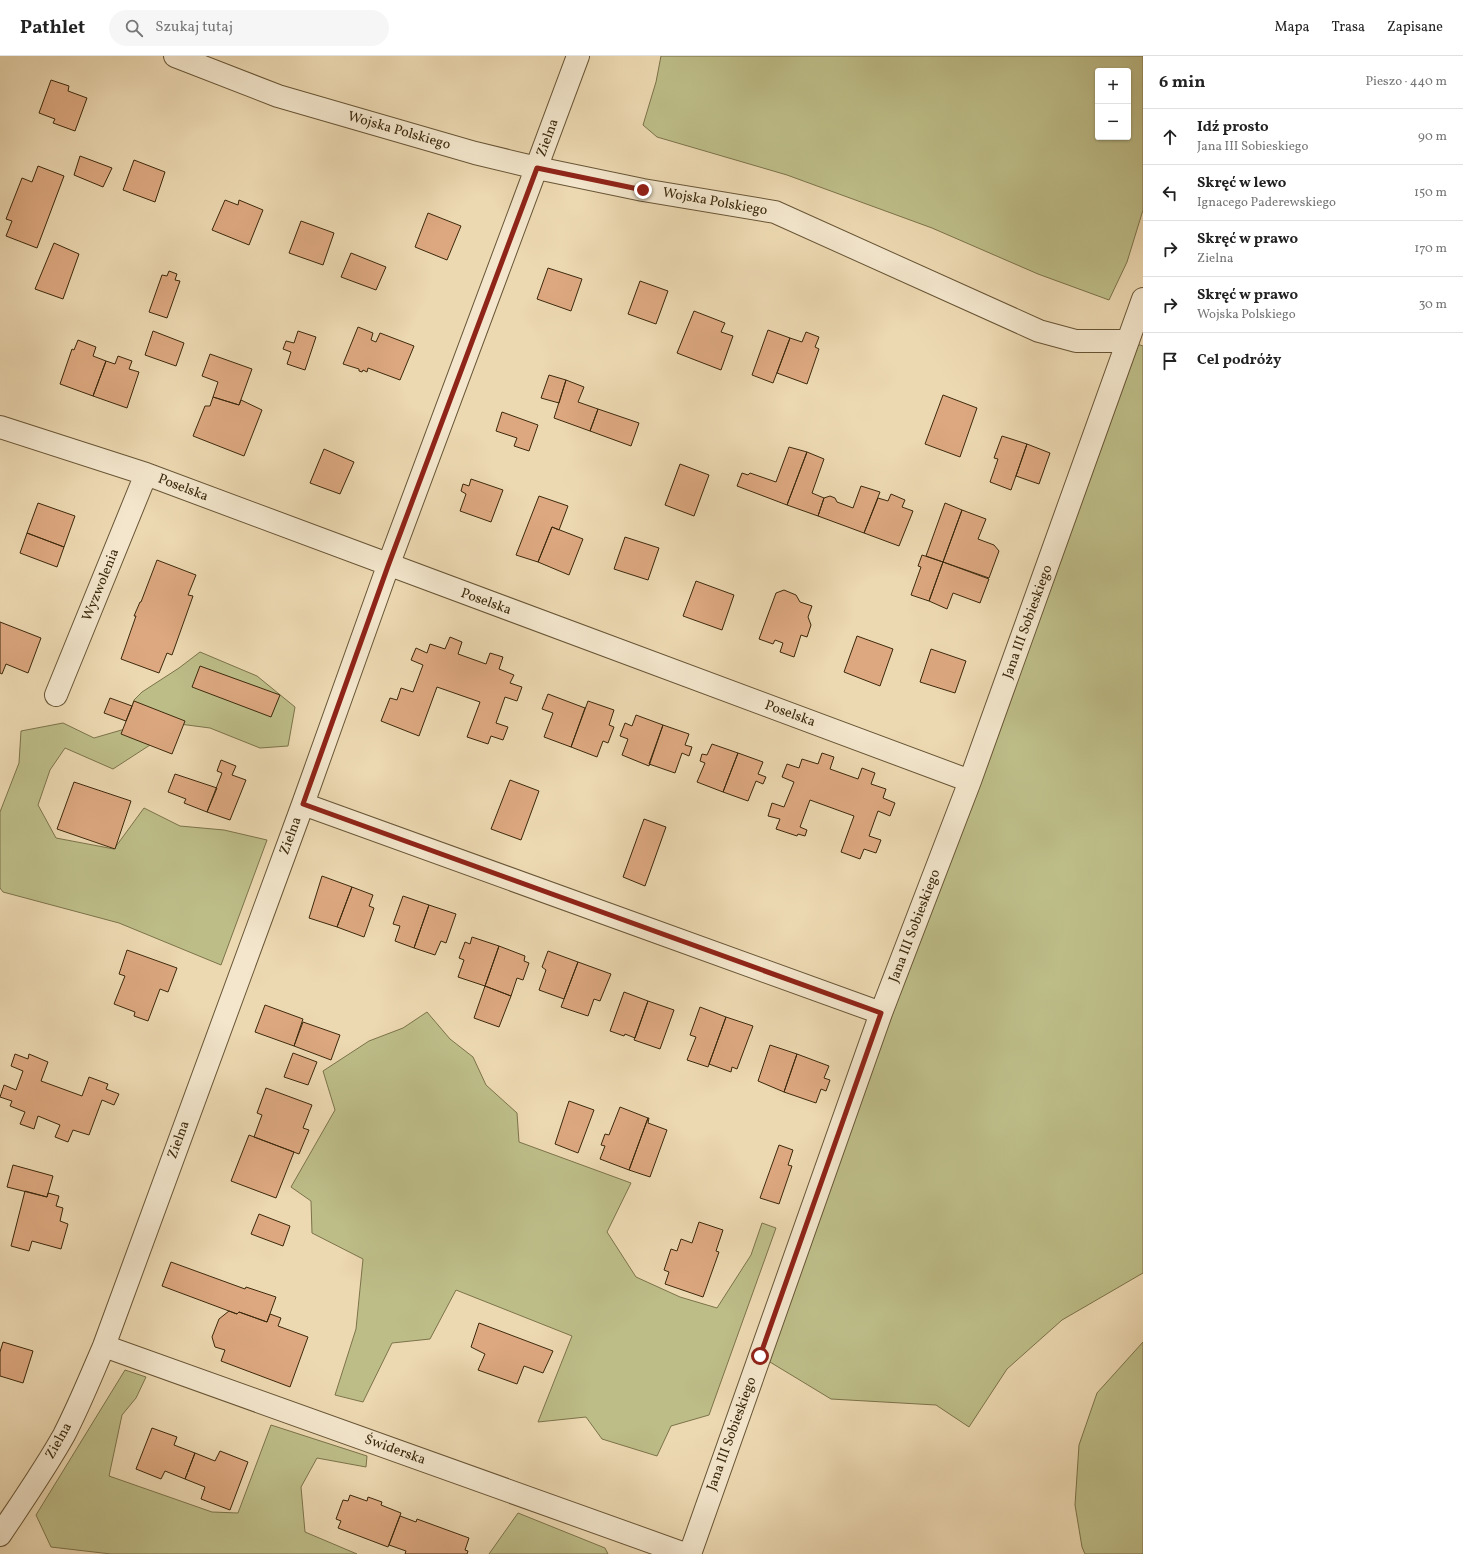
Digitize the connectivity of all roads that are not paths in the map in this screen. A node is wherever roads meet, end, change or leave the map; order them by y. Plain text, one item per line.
1 (175, 56) edge
2 (578, 56) edge
3 (537, 168) junction
4 (1143, 298) edge
5 (1128, 341) junction
6 (0, 427) edge
7 (146, 474) junction
8 (388, 566) junction
9 (56, 695) dead end
10 (970, 781) junction
11 (303, 804) junction
12 (881, 1013) junction
13 (104, 1346) junction
14 (0, 1535) edge
15 (685, 1554) edge
16 (690, 1554) edge

1 - 3 street, Wojska Polskiego
2 - 3 street, Zielna
3 - 5 street, Wojska Polskiego
3 - 8 street, Zielna
4 - 5 street, Jana III Sobieskiego
5 - 10 street, Jana III Sobieskiego
6 - 7 street, Poselska
7 - 8 street, Poselska
7 - 9 street, Wyzwolenia
8 - 10 street, Poselska
8 - 11 street, Zielna
10 - 12 street, Jana III Sobieskiego
11 - 12 street
11 - 13 street, Zielna
12 - 16 street, Jana III Sobieskiego
13 - 14 street, Zielna
13 - 15 street, Świderska

